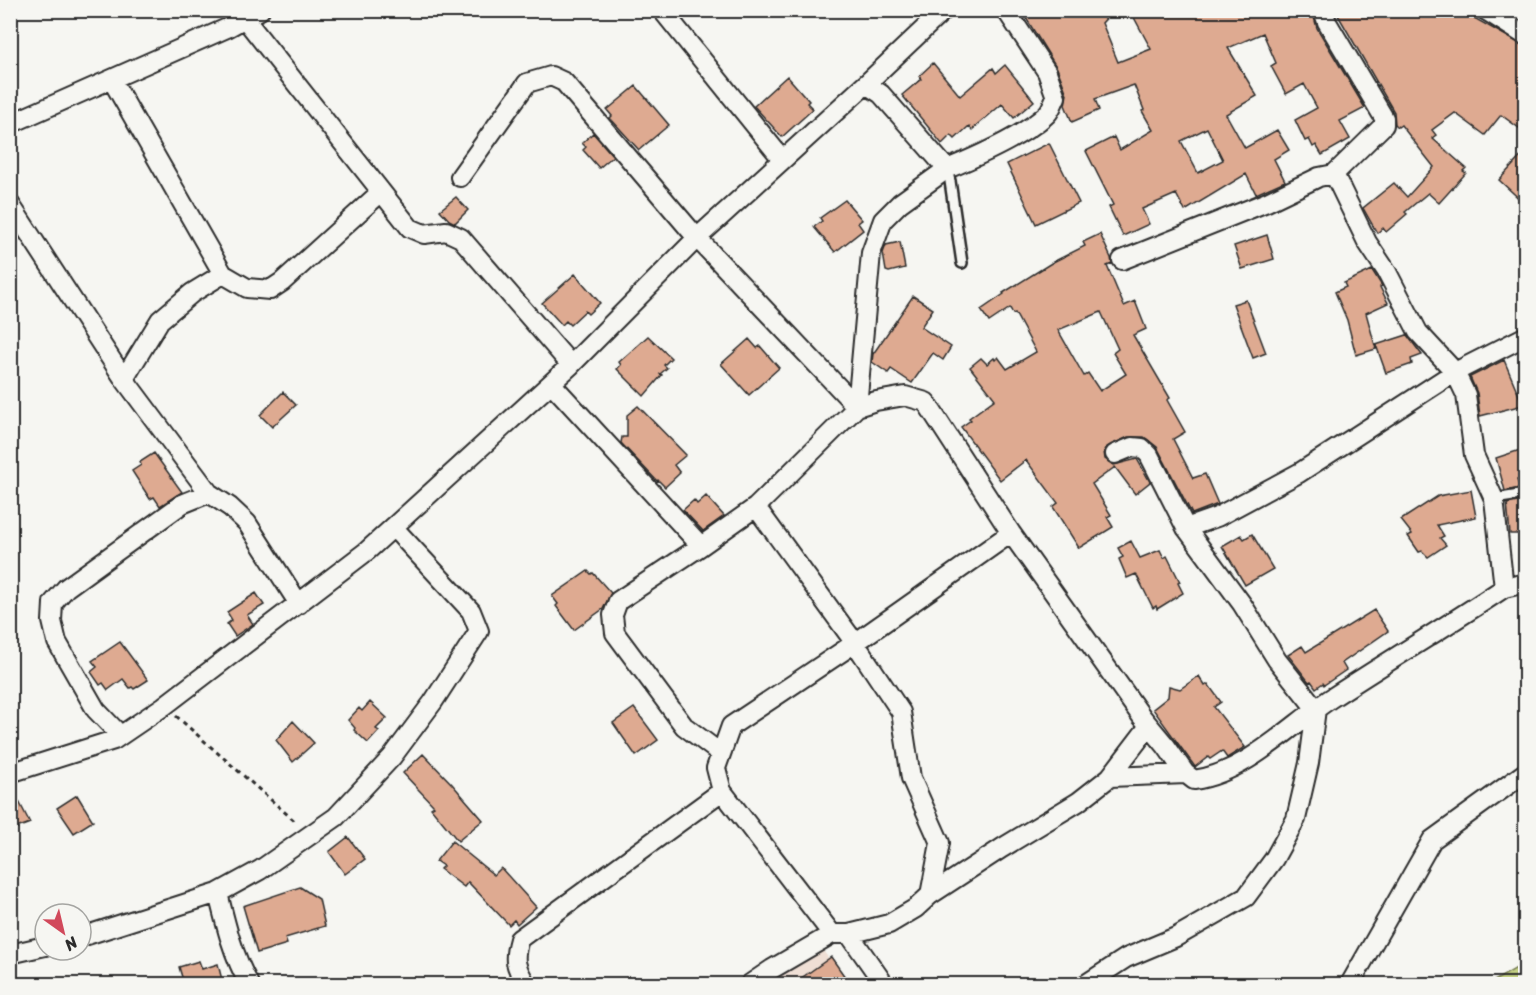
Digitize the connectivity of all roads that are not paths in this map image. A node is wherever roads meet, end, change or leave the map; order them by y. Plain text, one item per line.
1 (662, 10) edge
2 (944, 10) edge
3 (1006, 10) edge
4 (1323, 10) edge
5 (1485, 10) edge
6 (253, 15) edge
7 (1526, 36) edge
8 (112, 80) junction
9 (866, 84) junction
10 (10, 124) edge
11 (782, 159) junction
12 (946, 169) junction
13 (1334, 174) junction
14 (460, 177) dead end
15 (381, 192) junction
16 (10, 204) edge
17 (697, 238) junction
18 (1122, 260) dead end
19 (962, 263) dead end
20 (223, 274) junction
21 (1526, 336) edge
22 (571, 365) junction
23 (1455, 372) junction
24 (124, 379) junction
25 (551, 383) junction
26 (857, 407) junction
27 (1115, 454) dead end
28 (188, 468) junction
29 (209, 493) junction
30 (1526, 494) edge
31 (1494, 499) junction
32 (182, 504) junction
33 (756, 507) junction
34 (393, 527) junction
35 (1186, 528) junction
36 (1011, 533) junction
37 (701, 546) junction
38 (1526, 583) edge
39 (1504, 588) junction
40 (298, 604) junction
41 (855, 643) junction
42 (1316, 709) junction
43 (1149, 726) junction
44 (120, 735) junction
45 (720, 753) junction
46 (1526, 772) edge
47 (10, 773) edge
48 (1186, 774) junction
49 (1110, 777) junction
50 (722, 791) junction
51 (218, 893) junction
52 (930, 895) junction
53 (93, 933) edge
54 (841, 934) junction
55 (33, 949) edge
56 (10, 954) edge
57 (249, 984) edge
58 (526, 984) edge
59 (750, 984) edge
60 (884, 984) edge
61 (1086, 984) edge
62 (1350, 984) edge

1 - 11 street
2 - 9 street
3 - 12 street
4 - 13 street
5 - 7 street
6 - 8 street
6 - 15 street
8 - 10 street
8 - 20 street
9 - 11 street
9 - 12 street
11 - 17 street
12 - 19 lane
12 - 26 street
13 - 18 street
13 - 23 street
14 - 17 street
15 - 20 street
15 - 22 street
16 - 24 street
17 - 22 street
17 - 26 street
20 - 24 street
21 - 23 street
22 - 25 street
23 - 31 street
23 - 35 street
24 - 28 street
25 - 34 street
25 - 37 street
26 - 33 street
26 - 36 street
27 - 35 street
28 - 29 street
28 - 32 street
29 - 32 street
29 - 40 street
30 - 31 lane
31 - 39 street
32 - 44 street
33 - 37 street
33 - 41 street
34 - 40 street
34 - 51 street
35 - 42 street
36 - 41 street
36 - 43 street
37 - 45 street
38 - 39 street
39 - 42 street
40 - 44 street
41 - 45 street
41 - 52 street
42 - 48 street
42 - 61 street
43 - 48 street
43 - 49 street
44 - 47 street
45 - 50 street
46 - 62 street
48 - 49 street
49 - 52 street
50 - 54 street
50 - 58 street
51 - 53 street
51 - 57 street
52 - 54 street
54 - 59 street
54 - 60 street
55 - 56 street

